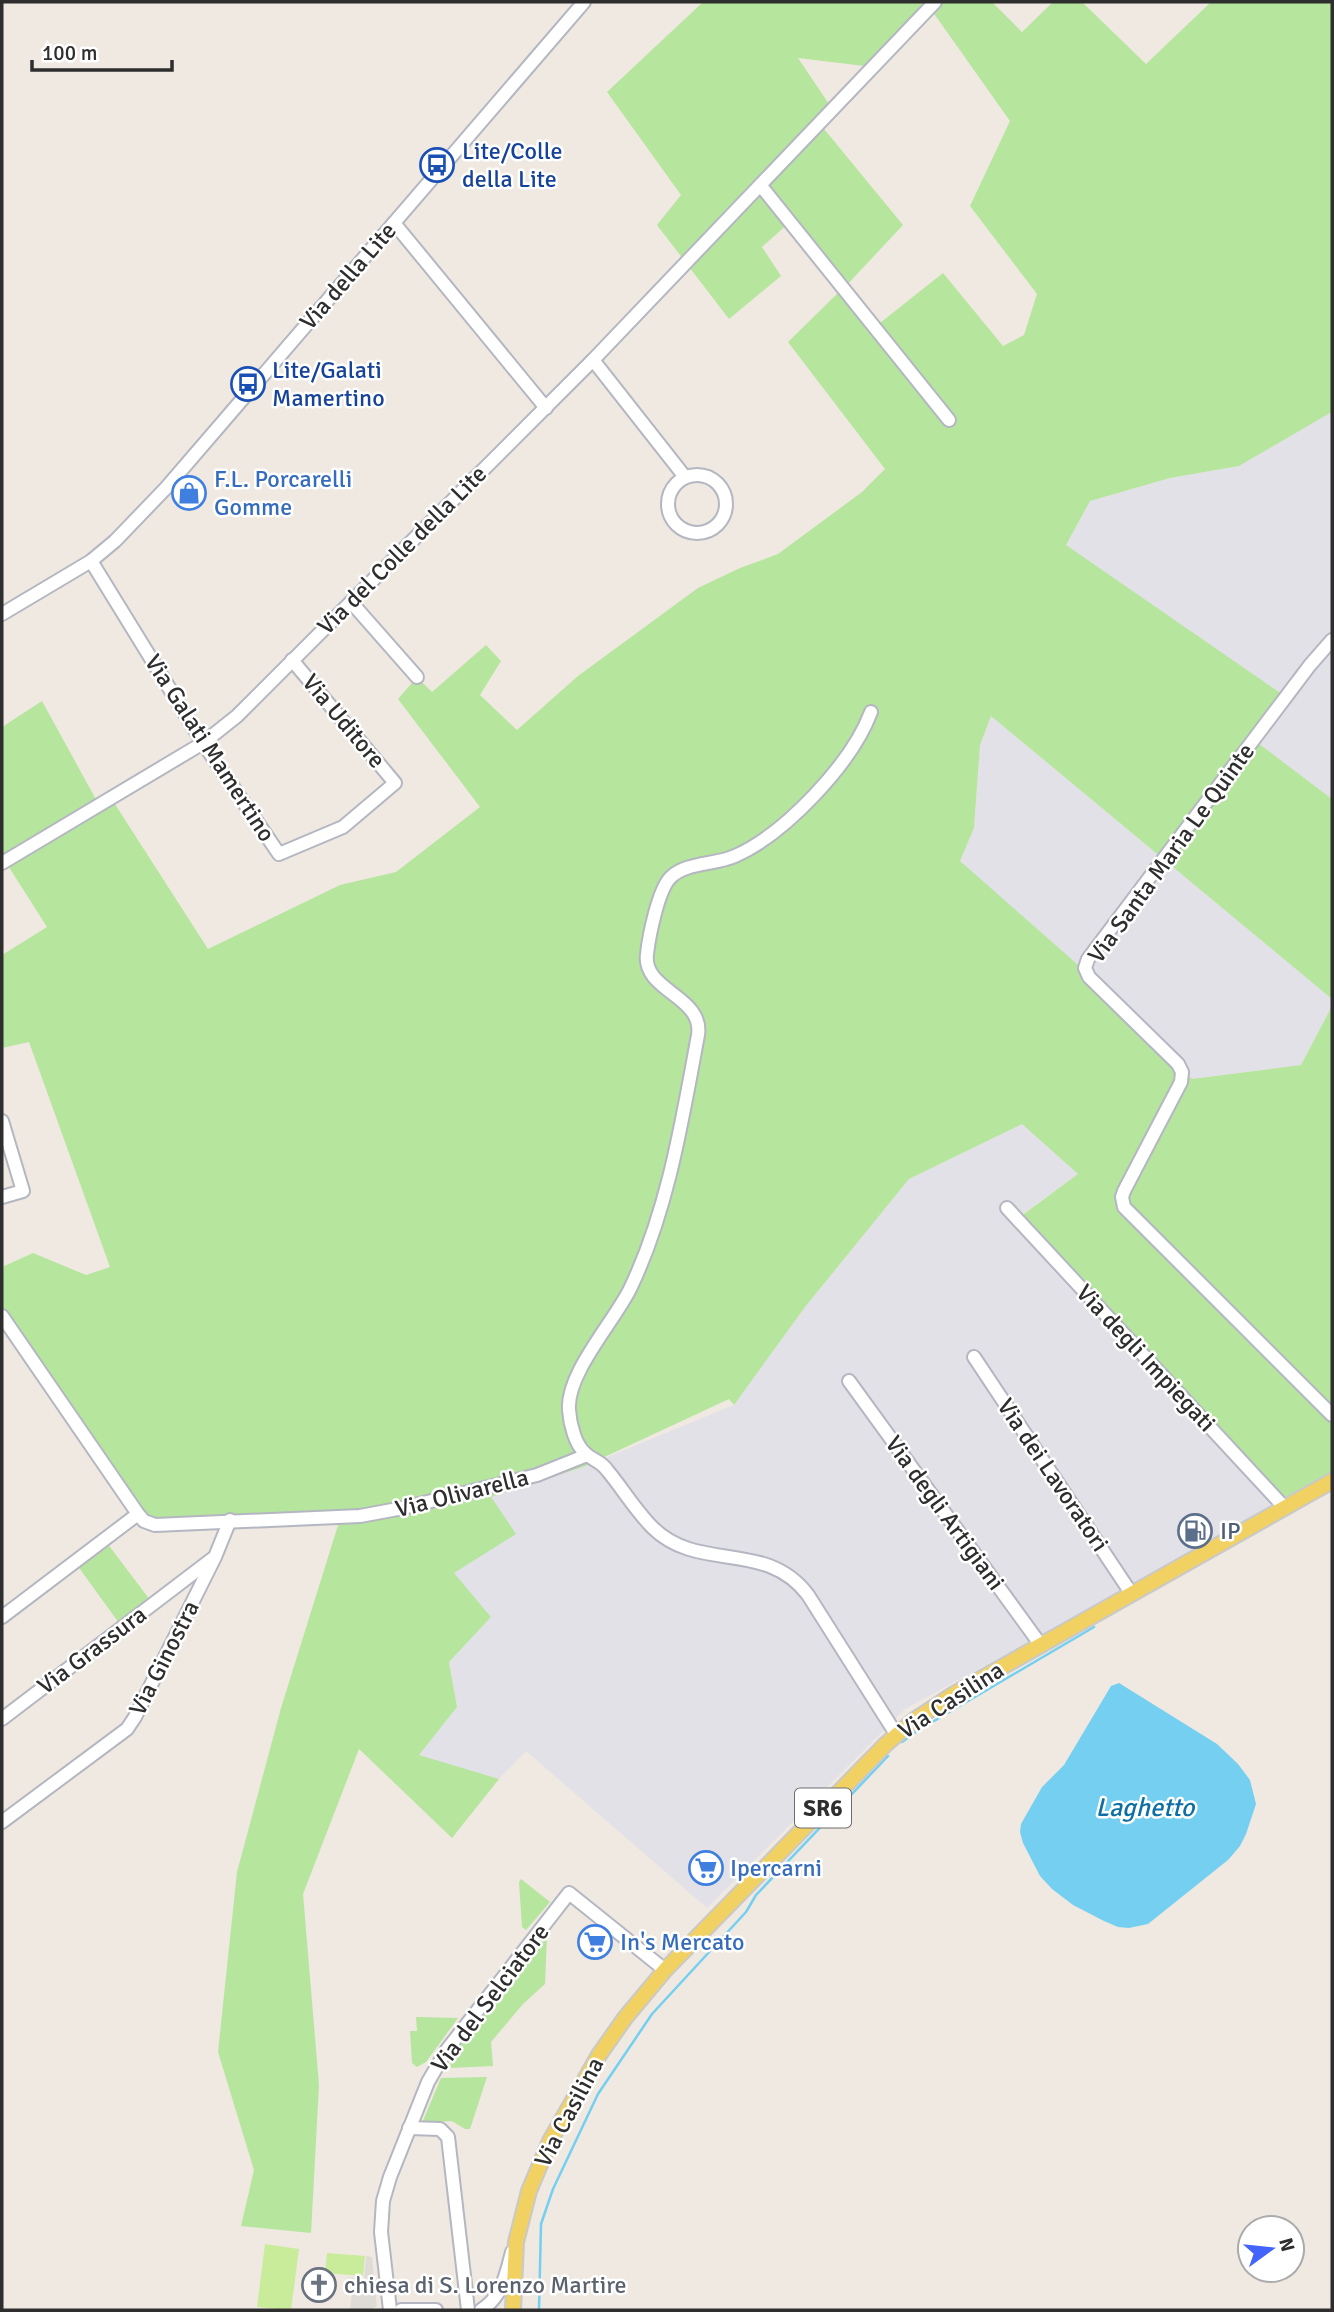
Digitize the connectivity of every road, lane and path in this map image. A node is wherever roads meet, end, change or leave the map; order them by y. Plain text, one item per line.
1 (584, 2) edge
2 (930, 4) edge
3 (761, 186) junction
4 (394, 223) junction
5 (593, 360) junction
6 (546, 408) junction
7 (949, 420) dead end
8 (685, 477) junction
9 (91, 561) junction
10 (351, 602) junction
11 (2, 614) edge
12 (1332, 640) edge
13 (292, 660) junction
14 (417, 677) dead end
15 (871, 712) dead end
16 (203, 743) junction
17 (395, 783) joint
18 (2, 863) edge
19 (2, 1121) edge
20 (2, 1197) edge
21 (1007, 1208) dead end
22 (2, 1316) edge
23 (974, 1357) dead end
24 (849, 1381) dead end
25 (1332, 1415) edge
26 (587, 1455) junction
27 (1332, 1481) edge
28 (1285, 1508) junction
29 (138, 1514) junction
30 (230, 1520) junction
31 (215, 1557) junction
32 (1131, 1593) junction
33 (2, 1617) edge
34 (1040, 1644) junction
35 (2, 1718) edge
36 (897, 1734) junction
37 (2, 1822) edge
38 (665, 1970) junction
39 (409, 2128) junction
40 (518, 2228) junction
41 (390, 2310) edge
42 (401, 2310) edge
43 (436, 2310) edge
44 (468, 2310) edge
45 (487, 2310) edge
46 (513, 2310) edge

1 - 4 street, Via della Lite
2 - 3 street, Via del Colle della Lite
3 - 5 street, Via del Colle della Lite
3 - 7 street
4 - 6 street
4 - 9 street, Via della Lite
5 - 6 street, Via del Colle della Lite
5 - 8 street
6 - 10 street, Via del Colle della Lite
8 - 8 street
9 - 11 street, Via della Lite
9 - 16 street, Via Galati Mamertino
10 - 13 street, Via del Colle della Lite
10 - 14 street
12 - 25 street, Via Santa Maria Le Quinte
13 - 16 street, Via del Colle della Lite
13 - 17 street, Via Uditore
15 - 26 street
16 - 17 street, Via Galati Mamertino
16 - 18 street, Via del Colle della Lite
19 - 20 street
21 - 28 street, Via degli Impiegati
22 - 29 street
23 - 32 street, Via dei Lavoratori
24 - 34 street, Via degli Artigiani
26 - 30 street, Via Olivarella
26 - 36 street
27 - 28 main road, Via Casilina / SR6
28 - 32 main road, Via Casilina / SR6
29 - 30 street, Via Olivarella
29 - 33 street
30 - 31 street, Via Ginostra
31 - 35 street, Via Grassura
31 - 37 street, Via Ginostra
32 - 34 main road, Via Casilina / SR6
34 - 36 main road, Via Casilina / SR6
36 - 38 main road, Via Casilina / SR6
38 - 39 street, Via del Selciatore
38 - 40 main road, Via Casilina / SR6
39 - 41 street, Via del Selciatore
39 - 44 street
40 - 45 street
40 - 46 main road, Via Casilina / SR6
42 - 43 street

